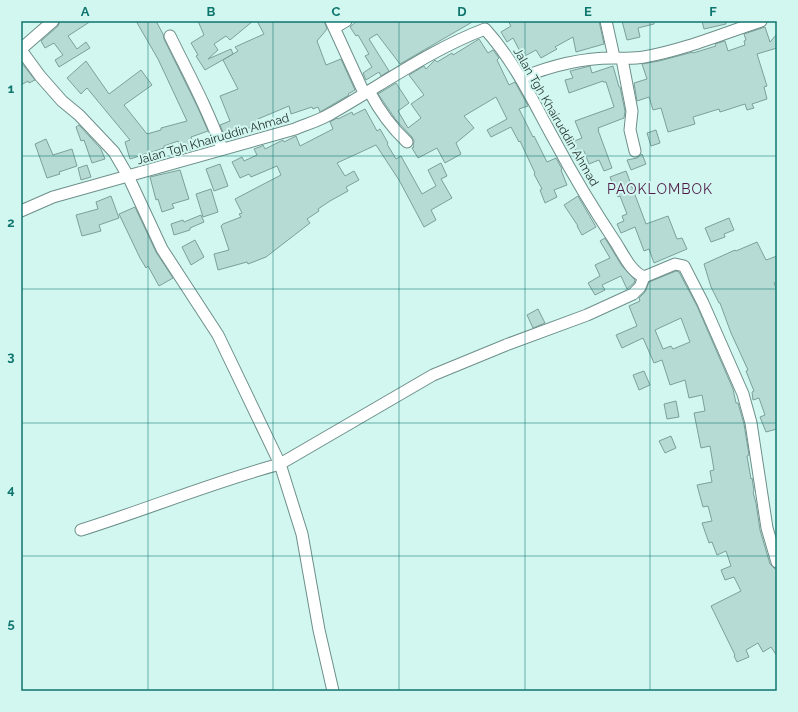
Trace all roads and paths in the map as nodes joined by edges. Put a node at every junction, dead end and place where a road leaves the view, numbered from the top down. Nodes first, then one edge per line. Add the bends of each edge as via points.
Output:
1 (53, 21) edge
2 (346, 21) edge
3 (606, 21) edge
4 (761, 21) edge
5 (332, 24) edge
6 (482, 25) edge
7 (170, 36) dead end
8 (21, 49) edge
9 (618, 58) junction
10 (521, 78) junction
11 (366, 92) junction
12 (407, 142) dead end
13 (222, 149) junction
14 (635, 152) dead end
15 (128, 176) junction
16 (21, 211) edge
17 (644, 277) junction
18 (280, 464) junction
19 (81, 530) dead end
20 (776, 557) edge
21 (333, 691) edge

1 - 8 street
2 - 5 street
3 - 9 street
4 - 9 street via 666,53 642,58
5 - 11 street
6 - 10 street, Jalan Tgh Khairuddin Ahmad
6 - 11 street, Jalan Tgh Khairuddin Ahmad
7 - 13 street via 200,95
8 - 15 street via 62,101 114,152
9 - 10 street via 581,61 546,68
9 - 14 street via 632,110 630,130
10 - 17 street, Jalan Tgh Khairuddin Ahmad via 601,222 632,267
11 - 12 street via 394,131
11 - 13 street, Jalan Tgh Khairuddin Ahmad via 331,114 295,129
13 - 15 street, Jalan Tgh Khairuddin Ahmad
15 - 16 street, Jalan Tgh Khairuddin Ahmad via 53,197
15 - 18 street via 162,249 218,335
17 - 18 street via 640,288 633,294 587,316 433,375
17 - 20 street via 676,264 682,265 703,303 738,382 747,409 767,528
18 - 19 street
18 - 21 street via 302,534

